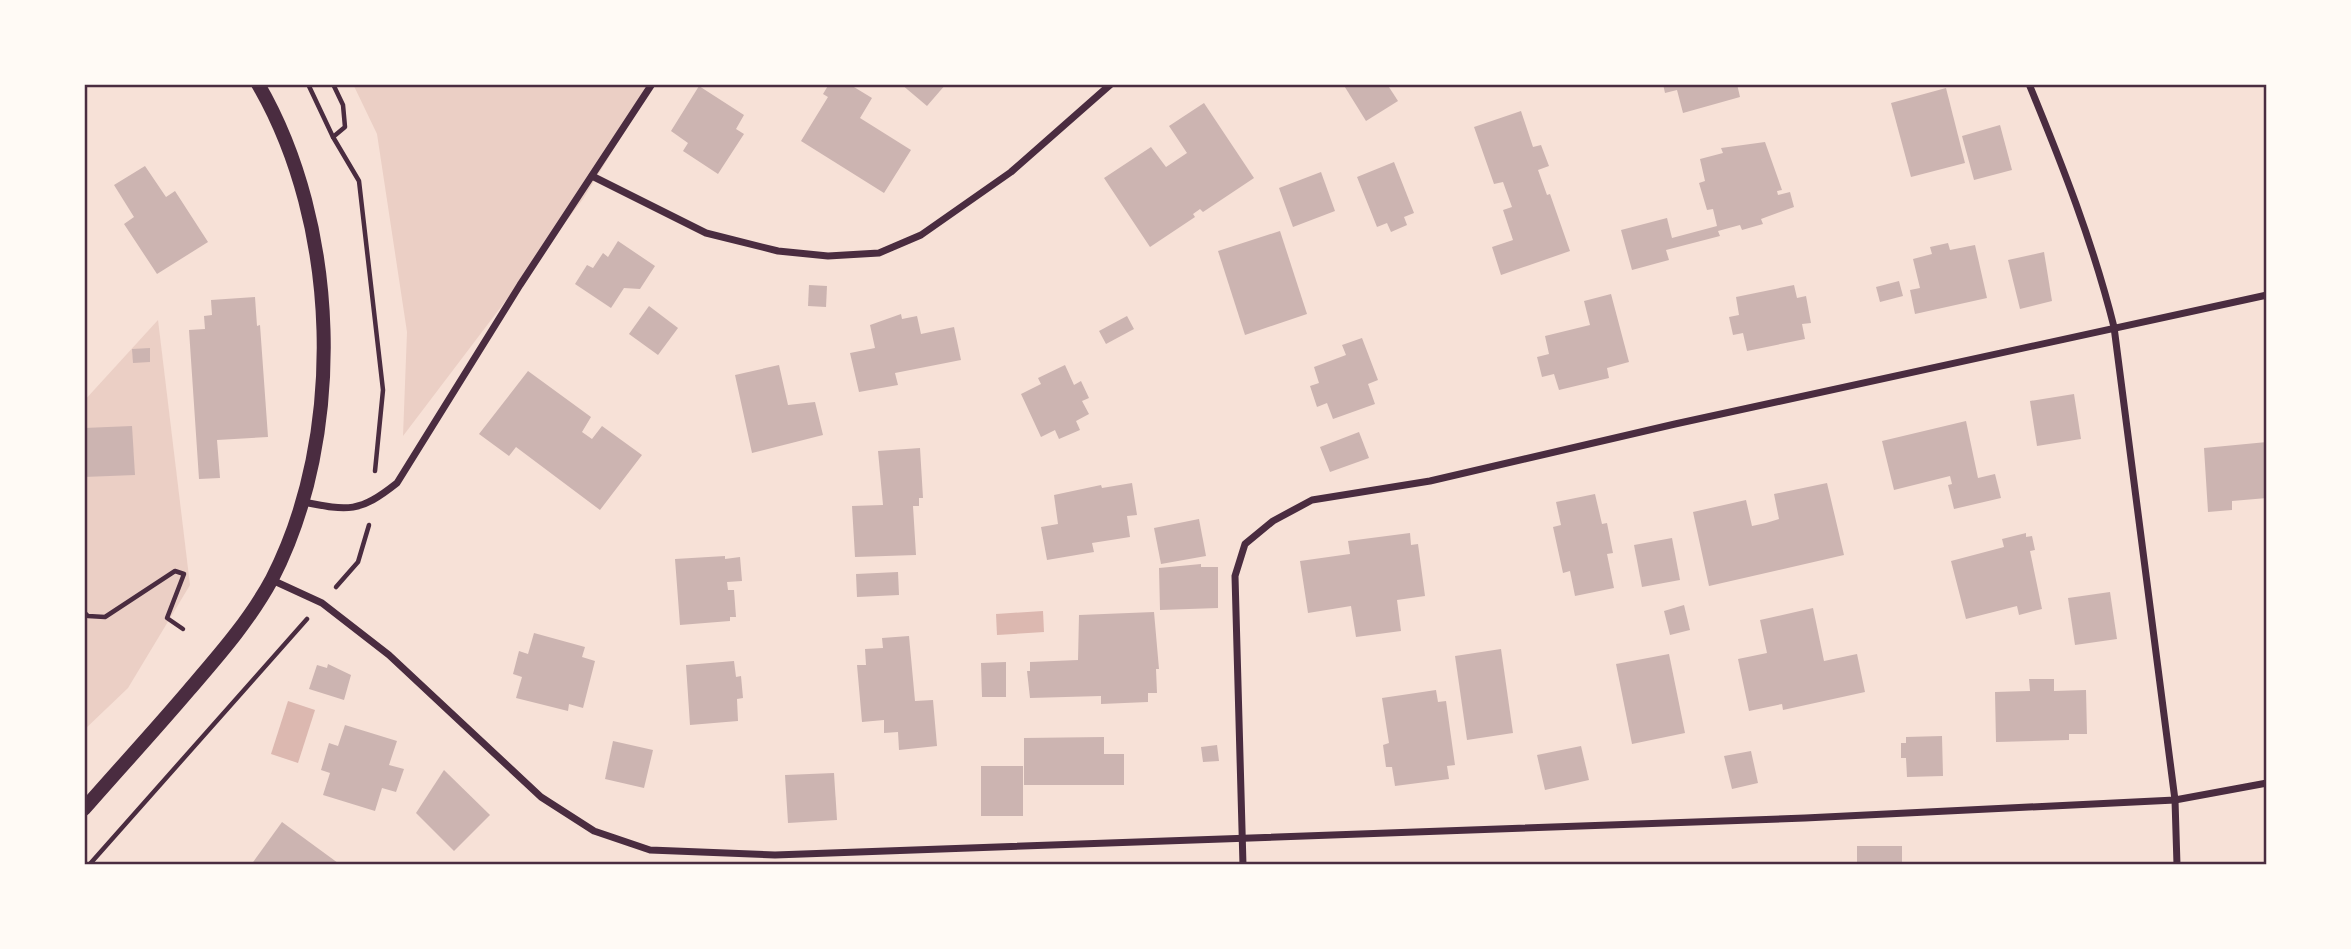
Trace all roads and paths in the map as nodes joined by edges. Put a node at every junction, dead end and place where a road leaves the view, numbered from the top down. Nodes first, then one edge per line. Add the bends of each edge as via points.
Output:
1 (258, 84) edge
2 (308, 84) edge
3 (333, 84) edge
4 (652, 84) edge
5 (1111, 84) edge
6 (2029, 84) edge
7 (333, 137) junction
8 (592, 176) junction
9 (2267, 295) edge
10 (2115, 327) junction
11 (303, 502) junction
12 (372, 503) junction
13 (271, 580) junction
14 (84, 612) edge
15 (183, 629) dead end
16 (255, 675) dead end
17 (2267, 783) edge
18 (2175, 800) junction
19 (84, 809) edge
20 (1243, 836) junction
21 (89, 865) edge
22 (1243, 865) edge
23 (2177, 865) edge

1 - 11 main road via 305,203 323,308 320,410
2 - 7 path
3 - 7 path via 343,105 345,127
4 - 8 street
5 - 8 street via 1011,172 921,235 879,253 828,256 778,251 706,233
6 - 10 street via 2070,181
7 - 12 path via 359,181 379,351 383,390
8 - 12 street via 397,483
9 - 10 street
10 - 18 street
10 - 20 street via 1430,481 1312,500 1273,521 1245,544 1235,576
11 - 12 street via 344,510
11 - 13 main road
13 - 19 main road via 225,649
13 - 20 street via 322,603 390,655 541,797 594,831 650,850 775,855
14 - 15 path via 105,617 175,570 184,574 167,618
16 - 21 path
17 - 18 street
18 - 20 street via 1805,818
18 - 23 street
20 - 22 street

